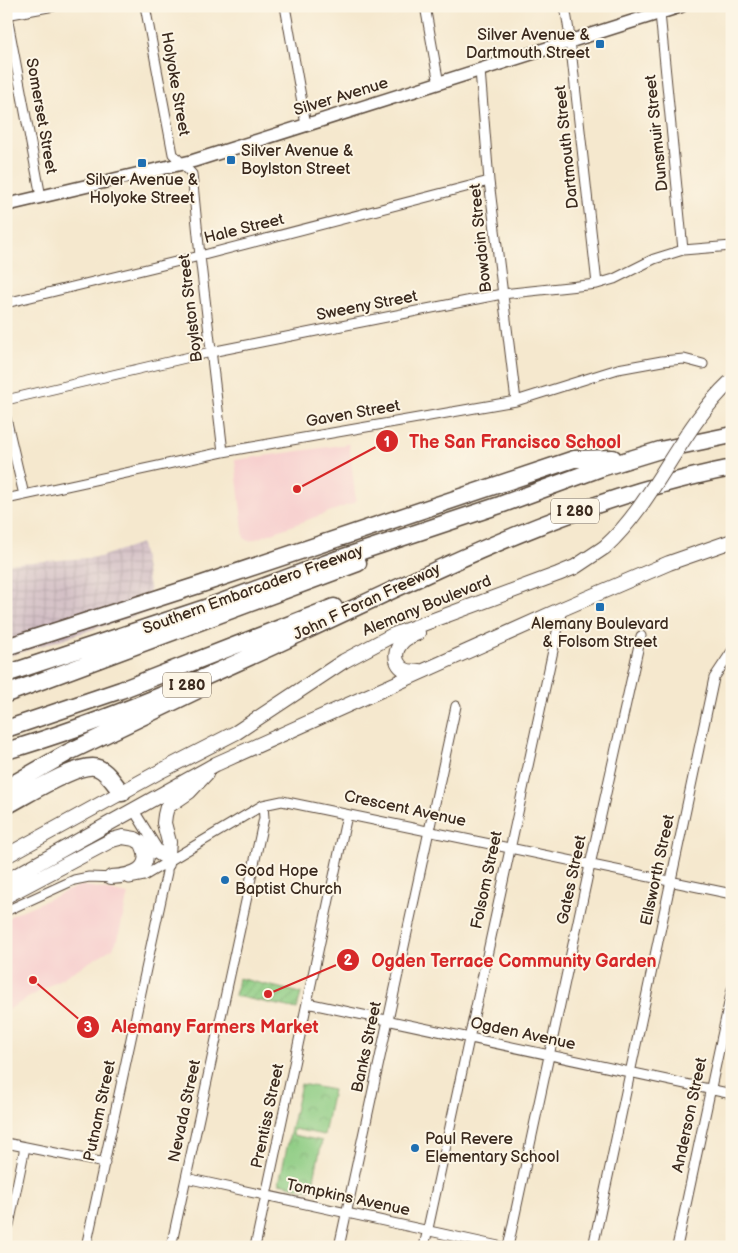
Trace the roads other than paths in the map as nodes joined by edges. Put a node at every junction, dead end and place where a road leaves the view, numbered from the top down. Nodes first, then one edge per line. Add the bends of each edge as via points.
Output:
1 (54, 6) edge
2 (145, 6) edge
3 (285, 6) edge
4 (425, 6) edge
5 (565, 6) edge
6 (681, 6) edge
7 (660, 13) junction
8 (6, 14) edge
9 (570, 41) junction
10 (480, 70) junction
11 (439, 84) junction
12 (306, 125) junction
13 (182, 164) junction
14 (490, 182) junction
15 (40, 197) junction
16 (6, 205) edge
17 (732, 246) edge
18 (683, 250) junction
19 (200, 256) junction
20 (597, 284) junction
21 (502, 294) junction
22 (6, 302) edge
23 (211, 352) junction
24 (703, 364) dead end
25 (731, 382) edge
26 (6, 400) edge
27 (516, 401) junction
28 (6, 418) edge
29 (732, 435) edge
30 (223, 452) junction
31 (631, 458) junction
32 (732, 468) edge
33 (732, 476) edge
34 (670, 481) junction
35 (24, 495) junction
36 (6, 499) edge
37 (732, 540) edge
38 (483, 548) junction
39 (362, 604) junction
40 (562, 608) junction
41 (213, 612) junction
42 (456, 612) junction
43 (641, 636) dead end
44 (6, 648) edge
45 (732, 651) edge
46 (420, 671) junction
47 (6, 674) edge
48 (6, 694) edge
49 (456, 706) dead end
50 (6, 729) edge
51 (6, 751) edge
52 (216, 764) junction
53 (6, 788) edge
54 (122, 793) junction
55 (263, 805) junction
56 (6, 806) edge
57 (133, 809) junction
58 (348, 815) junction
59 (428, 832) junction
60 (142, 844) junction
61 (509, 848) junction
62 (6, 856) edge
63 (164, 859) junction
64 (590, 865) junction
65 (111, 877) junction
66 (6, 881) edge
67 (671, 882) junction
68 (732, 894) edge
69 (6, 896) edge
70 (6, 911) edge
71 (732, 989) edge
72 (307, 1002) junction
73 (388, 1020) junction
74 (468, 1037) junction
75 (550, 1055) junction
76 (630, 1072) junction
77 (710, 1089) junction
78 (732, 1094) edge
79 (6, 1143) edge
80 (25, 1147) junction
81 (104, 1163) junction
82 (186, 1178) junction
83 (266, 1195) junction
84 (346, 1213) junction
85 (9, 1226) dead end
86 (427, 1230) junction
87 (86, 1247) edge
88 (171, 1247) edge
89 (255, 1247) edge
90 (339, 1247) edge
91 (424, 1247) edge
92 (503, 1247) edge
93 (508, 1247) edge
94 (592, 1247) edge
95 (677, 1247) edge

1 - 8 street
2 - 13 street, Holyoke Street via 173,154
3 - 12 street
4 - 11 street
5 - 9 street, Dartmouth Street
6 - 7 main road, Silver Avenue
7 - 9 main road, Silver Avenue
7 - 18 street, Dunsmuir Street
8 - 15 street, Somerset Street
9 - 10 main road, Silver Avenue
9 - 20 street, Dartmouth Street
10 - 11 main road, Silver Avenue
10 - 14 street, Bowdoin Street
11 - 12 main road, Silver Avenue
12 - 13 main road, Silver Avenue
13 - 15 main road, Silver Avenue
13 - 19 street, Boylston Street via 192,174
14 - 19 street, Hale Street
14 - 21 street, Bowdoin Street
15 - 16 main road, Silver Avenue
17 - 18 street, Sweeny Street
18 - 20 street, Sweeny Street
19 - 22 street, Hale Street
19 - 23 street, Boylston Street
20 - 21 street, Sweeny Street
21 - 23 street, Sweeny Street
21 - 27 street, Bowdoin Street
23 - 26 street, Sweeny Street
23 - 30 street, Boylston Street
24 - 27 street, Gaven Street via 684,359 636,366
25 - 42 main road, Alemany Boulevard, bridge via 704,410 636,513 605,547 575,567
27 - 30 street, Gaven Street
28 - 35 street
29 - 31 highway, I 280
30 - 35 street, Gaven Street
31 - 41 highway, I 280 via 500,505 345,569
31 - 44 highway via 574,458
32 - 34 highway, John F Foran Freeway / I 280
33 - 34 highway
34 - 38 highway, John F Foran Freeway / I 280 via 586,507
35 - 36 street, Gaven Street
37 - 40 main road
38 - 39 highway, John F Foran Freeway / I 280
38 - 50 highway via 161,675
39 - 51 highway, John F Foran Freeway / I 280 via 146,702
39 - 53 highway via 187,696 69,752
40 - 46 main road
40 - 61 street, Folsom Street
41 - 47 highway, Southern Embarcadero Freeway
41 - 48 highway
42 - 46 main road via 404,640 399,646 396,654 401,668 407,672
42 - 54 main road, Alemany Boulevard via 393,635 344,661 237,732
43 - 64 street, Gates Street
45 - 67 street, Ellsworth Street via 714,678
46 - 52 main road
49 - 59 street, Banks Street
52 - 57 main road
52 - 63 main road via 189,792 167,808 164,823 169,842
54 - 56 highway via 106,774 89,766 69,772
54 - 57 main road
54 - 62 main road, Alemany Boulevard
55 - 58 street, Crescent Avenue via 282,801
55 - 63 street, Crescent Avenue
55 - 82 street, Nevada Street via 264,818
57 - 63 street
57 - 66 main road
58 - 59 street, Crescent Avenue
58 - 72 street, Prentiss Street
59 - 61 street, Crescent Avenue
59 - 73 street, Banks Street
60 - 63 main road
60 - 65 main road via 146,854 141,867 133,874
60 - 69 main road via 123,837 112,840
61 - 64 street, Crescent Avenue
61 - 74 street, Folsom Street
63 - 65 street, Crescent Avenue via 144,876 131,879
63 - 81 street, Putnam Street via 167,872
64 - 67 street, Crescent Avenue
64 - 75 street, Gates Street
65 - 70 street, Crescent Avenue via 74,880
67 - 68 street, Crescent Avenue
67 - 76 street, Ellsworth Street
71 - 77 street, Anderson Street
72 - 73 street, Ogden Avenue
72 - 83 street, Prentiss Street
73 - 74 street, Ogden Avenue
73 - 84 street, Banks Street
74 - 75 street, Ogden Avenue
74 - 86 street, Folsom Street
75 - 76 street, Ogden Avenue
75 - 93 street, Gates Street
76 - 77 street, Ogden Avenue
76 - 94 street, Ellsworth Street
77 - 78 street, Ogden Avenue
77 - 95 street, Anderson Street
79 - 80 street
80 - 81 street
80 - 85 street
81 - 87 street, Putnam Street
82 - 83 street, Tompkins Avenue
82 - 88 street, Nevada Street
83 - 84 street, Tompkins Avenue
83 - 89 street, Prentiss Street
84 - 86 street, Tompkins Avenue
84 - 90 street, Banks Street
86 - 91 street, Folsom Street
86 - 92 street, Tompkins Avenue

